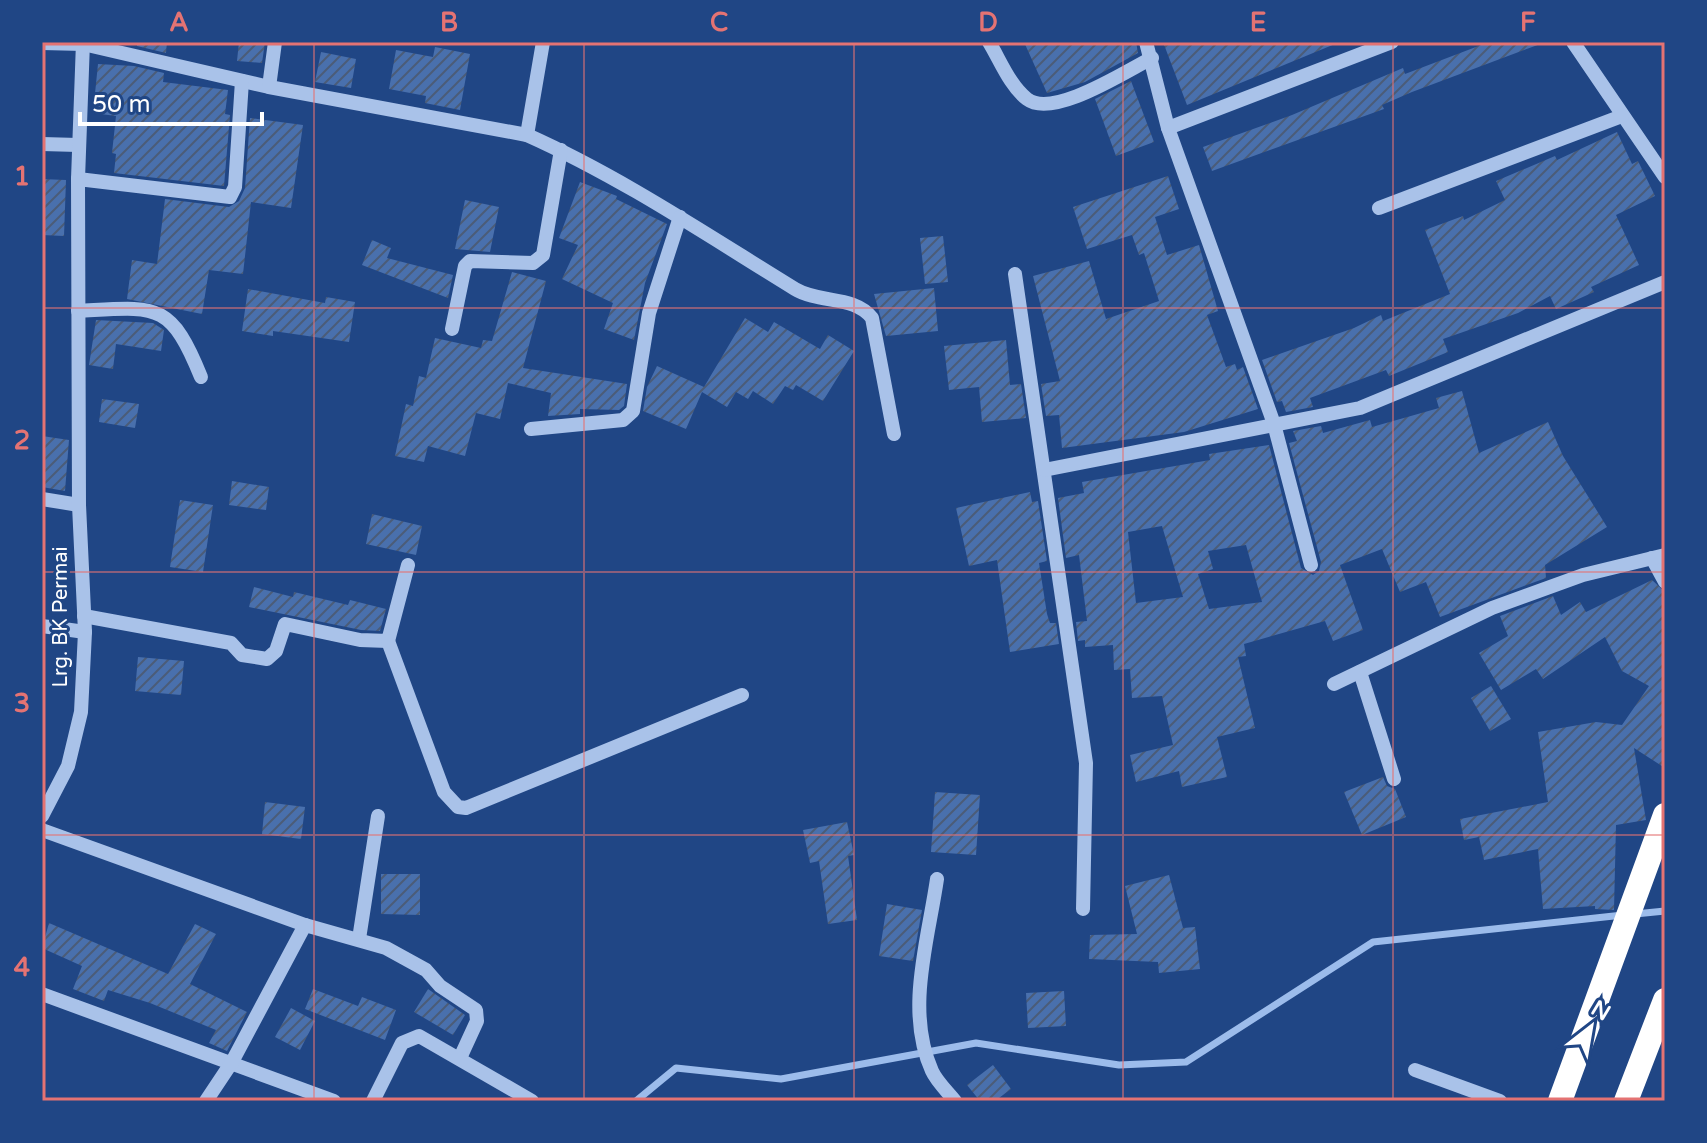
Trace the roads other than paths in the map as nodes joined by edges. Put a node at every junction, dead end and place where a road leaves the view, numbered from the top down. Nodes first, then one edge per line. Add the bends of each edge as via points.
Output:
1 (275, 42) edge
2 (543, 42) edge
3 (989, 42) edge
4 (1146, 42) edge
5 (1392, 42) edge
6 (1573, 42) edge
7 (42, 43) edge
8 (83, 43) edge
9 (1152, 58) junction
10 (242, 81) junction
11 (269, 87) junction
12 (1622, 116) junction
13 (1168, 128) junction
14 (527, 135) junction
15 (42, 144) edge
16 (78, 145) junction
17 (561, 150) junction
18 (1665, 177) edge
19 (78, 179) junction
20 (1379, 208) dead end
21 (680, 217) junction
22 (1015, 274) dead end
23 (1665, 282) edge
24 (78, 311) junction
25 (452, 329) dead end
26 (201, 377) dead end
27 (1274, 424) junction
28 (531, 429) dead end
29 (894, 434) dead end
30 (1044, 470) junction
31 (42, 499) edge
32 (79, 505) junction
33 (1659, 557) edge
34 (408, 565) dead end
35 (1311, 565) dead end
36 (1665, 582) edge
37 (84, 616) junction
38 (42, 626) edge
39 (85, 632) junction
40 (388, 641) junction
41 (1360, 672) junction
42 (1334, 684) dead end
43 (742, 695) dead end
44 (1394, 779) dead end
45 (1665, 815) edge
46 (42, 816) edge
47 (378, 816) dead end
48 (42, 830) edge
49 (937, 879) dead end
50 (1083, 909) dead end
51 (305, 925) junction
52 (359, 939) junction
53 (42, 994) edge
54 (1665, 1000) edge
55 (460, 1058) junction
56 (232, 1062) junction
57 (1415, 1070) dead end
58 (206, 1101) edge
59 (334, 1101) edge
60 (373, 1101) edge
61 (532, 1101) edge
62 (955, 1101) edge
63 (1500, 1101) edge
64 (1560, 1101) edge
65 (1626, 1101) edge

1 - 11 street
2 - 14 street
3 - 9 street via 1016,87 1040,104 1067,101
4 - 9 street
5 - 13 street
6 - 12 street
7 - 8 street
8 - 10 street
8 - 16 street, Lrg. BK Permai
9 - 13 street
10 - 11 street
10 - 19 street via 230,197
11 - 14 street
12 - 18 street
12 - 20 street
13 - 27 street
14 - 17 street
15 - 16 street
16 - 19 street, Lrg. BK Permai
17 - 21 street
17 - 25 street via 543,255 533,263 470,261
19 - 24 street, Lrg. BK Permai
21 - 28 street via 649,313 633,411 623,420
21 - 29 street via 800,292 863,307 872,318
22 - 30 street
23 - 27 street via 1360,408
24 - 26 street via 133,308 169,319 179,327
24 - 32 street, Lrg. BK Permai
27 - 30 street
27 - 35 street
30 - 50 street via 1086,763
31 - 32 street
32 - 37 street, Lrg. BK Permai
33 - 36 street
33 - 41 street via 1583,575 1492,608
34 - 40 street
37 - 39 street, Lrg. BK Permai
37 - 40 street via 231,643 242,655 267,659 276,651 285,624
38 - 39 street
39 - 46 street, Lrg. BK Permai via 81,712 68,766
40 - 43 street via 444,792 458,807
41 - 42 street
41 - 44 street
45 - 64 highway
47 - 52 street
48 - 51 street
49 - 62 street via 918,993 932,1072
51 - 52 street
51 - 56 street
52 - 55 street via 409,959 476,1010 477,1021
53 - 56 street
54 - 65 highway
55 - 60 street via 419,1036 411,1037 402,1043
55 - 61 street
56 - 58 street
56 - 59 street
57 - 63 street

